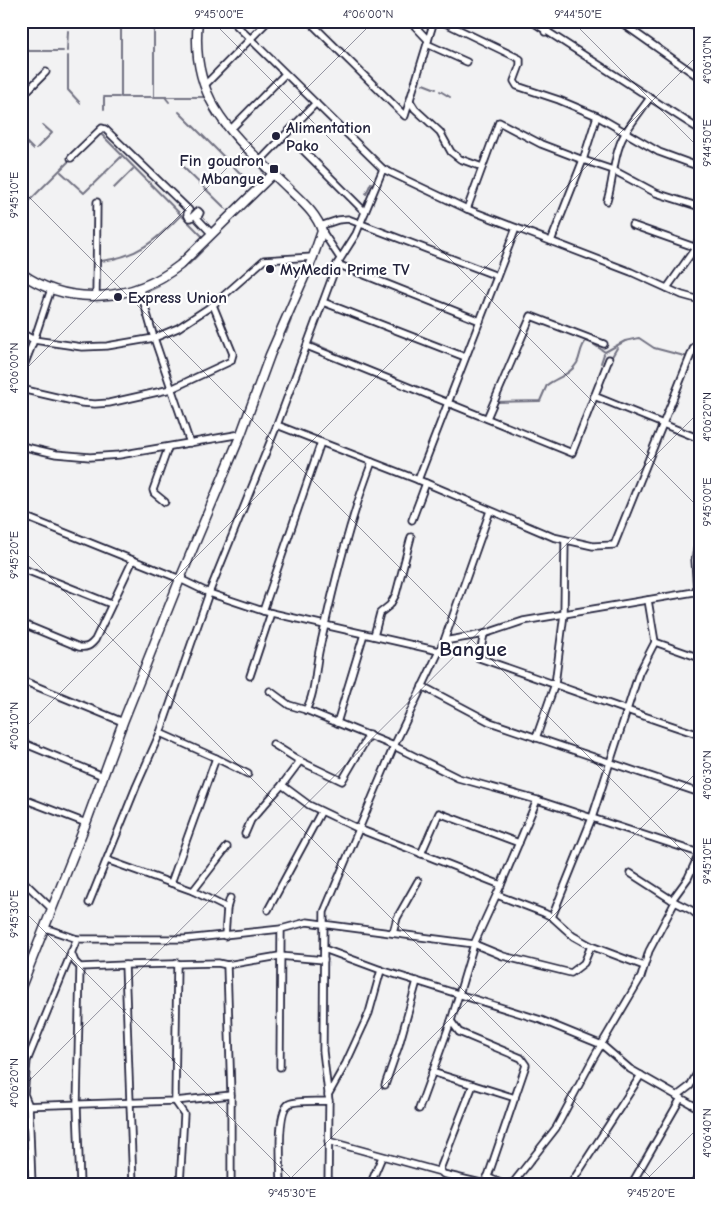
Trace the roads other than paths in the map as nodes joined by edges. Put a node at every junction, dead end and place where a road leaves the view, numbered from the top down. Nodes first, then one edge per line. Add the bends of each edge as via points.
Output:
1 (198, 21) edge
2 (232, 21) edge
3 (268, 21) edge
4 (309, 21) edge
5 (410, 21) edge
6 (434, 21) edge
7 (441, 21) edge
8 (531, 21) edge
9 (553, 21) edge
10 (619, 21) edge
11 (545, 32) junction
12 (250, 39) junction
13 (428, 42) junction
14 (467, 62) dead end
15 (46, 72) dead end
16 (285, 74) junction
17 (700, 78) edge
18 (204, 86) junction
19 (21, 97) edge
20 (649, 98) junction
21 (410, 100) junction
22 (316, 103) junction
23 (597, 116) junction
24 (697, 128) dead end
25 (230, 130) junction
26 (627, 133) junction
27 (299, 146) dead end
28 (71, 158) dead end
29 (583, 160) junction
30 (260, 161) junction
31 (482, 167) junction
32 (700, 167) edge
33 (383, 169) junction
34 (613, 170) junction
35 (273, 174) junction
36 (607, 201) dead end
37 (97, 202) dead end
38 (700, 208) edge
39 (467, 209) junction
40 (365, 212) junction
41 (361, 223) junction
42 (632, 225) dead end
43 (516, 228) junction
44 (321, 229) junction
45 (212, 234) junction
46 (700, 235) edge
47 (551, 241) junction
48 (698, 248) edge
49 (313, 257) junction
50 (340, 258) junction
51 (337, 264) junction
52 (21, 273) edge
53 (497, 276) junction
54 (667, 288) junction
55 (51, 289) junction
56 (140, 289) junction
57 (96, 296) junction
58 (700, 300) edge
59 (323, 302) junction
60 (213, 305) junction
61 (480, 321) junction
62 (21, 333) edge
63 (154, 338) junction
64 (34, 340) junction
65 (604, 344) dead end
66 (307, 346) junction
67 (694, 347) dead end
68 (465, 358) junction
69 (609, 359) dead end
70 (21, 373) edge
71 (21, 389) edge
72 (171, 389) junction
73 (594, 396) junction
74 (448, 402) junction
75 (486, 418) junction
76 (277, 425) junction
77 (662, 425) junction
78 (241, 434) junction
79 (700, 439) edge
80 (321, 442) junction
81 (190, 443) junction
82 (21, 446) edge
83 (168, 448) junction
84 (372, 462) junction
85 (418, 480) junction
86 (426, 483) junction
87 (165, 502) dead end
88 (490, 511) junction
89 (21, 515) edge
90 (412, 520) dead end
91 (700, 534) edge
92 (411, 537) dead end
93 (565, 540) junction
94 (133, 560) junction
95 (21, 568) edge
96 (180, 579) junction
97 (698, 592) edge
98 (209, 593) junction
99 (648, 600) junction
100 (111, 604) junction
101 (263, 610) junction
102 (271, 613) junction
103 (564, 614) junction
104 (21, 623) edge
105 (325, 625) junction
106 (364, 634) junction
107 (484, 634) junction
108 (374, 636) junction
109 (444, 641) junction
110 (655, 642) junction
111 (439, 651) junction
112 (700, 658) edge
113 (250, 676) dead end
114 (21, 680) edge
115 (555, 684) junction
116 (422, 686) junction
117 (270, 691) dead end
118 (306, 710) junction
119 (626, 711) junction
120 (123, 722) junction
121 (337, 723) junction
122 (160, 733) junction
123 (369, 735) junction
124 (700, 735) edge
125 (536, 738) junction
126 (21, 742) edge
127 (273, 744) dead end
128 (394, 746) junction
129 (216, 758) junction
130 (300, 761) junction
131 (610, 763) junction
132 (248, 774) dead end
133 (103, 776) junction
134 (282, 785) junction
135 (700, 793) edge
136 (21, 798) edge
137 (537, 800) junction
138 (321, 812) junction
139 (592, 818) junction
140 (86, 823) junction
141 (359, 829) junction
142 (246, 834) dead end
143 (519, 843) junction
144 (227, 847) dead end
145 (699, 853) edge
146 (421, 854) junction
147 (107, 860) junction
148 (630, 873) dead end
149 (21, 879) edge
150 (418, 881) dead end
151 (171, 883) junction
152 (501, 885) junction
153 (193, 891) junction
154 (497, 895) junction
155 (230, 898) dead end
156 (673, 901) junction
157 (90, 903) dead end
158 (227, 908) junction
159 (52, 909) junction
160 (268, 910) dead end
161 (552, 917) junction
162 (700, 917) edge
163 (323, 924) junction
164 (45, 928) junction
165 (281, 929) junction
166 (393, 933) junction
167 (225, 936) junction
168 (78, 939) junction
169 (474, 944) junction
170 (591, 946) junction
171 (324, 949) junction
172 (71, 952) junction
173 (280, 956) junction
174 (324, 960) junction
175 (177, 963) junction
176 (125, 965) junction
177 (226, 965) junction
178 (644, 966) junction
179 (80, 967) junction
180 (381, 970) junction
181 (417, 981) junction
182 (21, 987) edge
183 (458, 994) junction
184 (451, 1021) junction
185 (602, 1045) junction
186 (280, 1067) dead end
187 (700, 1068) edge
188 (432, 1072) junction
189 (641, 1075) junction
190 (473, 1085) junction
191 (384, 1086) dead end
192 (231, 1095) junction
193 (679, 1097) junction
194 (328, 1098) junction
195 (515, 1098) junction
196 (130, 1101) junction
197 (175, 1101) junction
198 (77, 1105) junction
199 (21, 1106) edge
200 (29, 1106) junction
201 (419, 1109) dead end
202 (700, 1109) edge
203 (328, 1141) junction
204 (382, 1157) junction
205 (441, 1172) junction
206 (700, 1172) edge
207 (487, 1177) junction
208 (485, 1184) edge
209 (32, 1185) edge
210 (80, 1185) edge
211 (133, 1185) edge
212 (180, 1185) edge
213 (231, 1185) edge
214 (281, 1185) edge
215 (328, 1185) edge
216 (370, 1185) edge
217 (570, 1185) edge
218 (631, 1185) edge
219 (693, 1185) edge

1 - 18 main road via 197,56
2 - 12 street
3 - 12 street
4 - 21 street via 405,116
5 - 13 street
6 - 13 street
7 - 23 street via 520,59 514,81 517,86
8 - 11 street
9 - 11 street
10 - 17 street
11 - 20 street
12 - 16 street
12 - 18 street
13 - 14 street
13 - 21 street
15 - 19 street
16 - 22 street
16 - 25 street
18 - 25 main road via 212,106
20 - 24 street
20 - 26 street
21 - 31 street via 415,109 440,132 451,152
22 - 30 street
22 - 33 street
23 - 26 street
23 - 29 street
25 - 30 main road
26 - 32 street via 659,152
26 - 34 street via 619,145
27 - 40 street
28 - 45 street via 102,128 105,129 189,210 189,218 196,212 200,214 197,218
29 - 31 street via 499,122
29 - 34 street
29 - 47 street
30 - 35 main road
31 - 39 street
33 - 39 street
33 - 40 street
34 - 36 street
34 - 38 street via 656,193
35 - 44 main road via 307,208
35 - 45 main road
37 - 57 street
39 - 43 street
40 - 41 street
41 - 44 street via 338,220
41 - 50 street
41 - 53 street
42 - 48 street
43 - 47 street
43 - 53 street
44 - 49 main road
44 - 50 street
45 - 56 main road via 172,271
46 - 48 street
47 - 54 street
48 - 54 street
49 - 60 street via 264,260
49 - 78 main road via 270,355
50 - 51 street
51 - 59 street
51 - 61 street
52 - 55 main road
53 - 61 street
54 - 58 street
55 - 57 main road
55 - 64 street
56 - 57 main road
56 - 63 street
59 - 66 street
59 - 68 street
60 - 63 street via 178,328
60 - 72 street via 233,359
61 - 68 street
62 - 64 street
63 - 64 street via 95,347
63 - 72 street
64 - 70 street
65 - 75 street via 531,316
66 - 74 street
66 - 76 street
67 - 77 street
68 - 74 street
69 - 73 street
71 - 72 street via 95,404
72 - 81 street
73 - 75 street via 572,453
73 - 77 street
74 - 75 street
74 - 85 street
76 - 80 street
76 - 98 street
77 - 79 street
77 - 93 street via 614,545 593,546
78 - 81 street
78 - 96 main road
80 - 84 street
80 - 101 street
81 - 83 street
82 - 83 street via 90,457
83 - 87 street via 153,490
84 - 85 street
84 - 105 street via 343,550
85 - 86 street
86 - 88 street
86 - 90 street
88 - 93 street
88 - 109 street
89 - 94 street
91 - 97 street via 695,560
92 - 108 street via 396,594 380,613
93 - 103 street
94 - 96 street
94 - 100 street
95 - 100 street
96 - 98 street
96 - 120 main road
97 - 99 street
98 - 101 street
98 - 122 street
99 - 103 street
99 - 110 street
100 - 104 street via 96,640 86,647
101 - 102 street
102 - 105 street
102 - 113 street
103 - 107 street via 523,621
103 - 115 street
105 - 106 street
105 - 118 street
106 - 108 street
106 - 121 street
107 - 109 street
107 - 115 street via 479,658
108 - 111 street
109 - 111 street
110 - 112 street
110 - 119 street via 639,673
111 - 116 street
114 - 120 street
115 - 119 street
115 - 125 street
116 - 125 street via 490,722
116 - 128 street
117 - 118 street via 292,707
118 - 121 street
119 - 124 street
119 - 131 street
120 - 133 main road
121 - 123 street
122 - 129 street
122 - 147 street
123 - 128 street
123 - 130 street via 342,781
125 - 131 street
126 - 133 street
127 - 130 street
128 - 137 street via 458,778
128 - 141 street
129 - 132 street
129 - 151 street
130 - 134 street
131 - 135 street
131 - 139 street
133 - 140 main road
134 - 138 street
134 - 142 street via 251,820
136 - 140 street
137 - 139 street
137 - 143 street
138 - 141 street
138 - 160 street
139 - 145 street
139 - 161 street
140 - 159 main road
141 - 146 street
141 - 163 street via 326,905
143 - 146 street via 439,813
143 - 152 street
144 - 153 street
145 - 156 street
146 - 152 street
147 - 151 street
147 - 157 street
148 - 156 street
149 - 159 street
150 - 166 street via 397,918
151 - 153 street
152 - 154 street
153 - 158 street
154 - 161 street
154 - 169 street
155 - 158 street
156 - 162 street
156 - 178 street
158 - 167 street
159 - 164 main road
161 - 170 street via 573,936
163 - 165 street via 302,922
163 - 166 street
163 - 171 street
164 - 168 street
164 - 182 main road
165 - 167 street
165 - 173 street
166 - 169 street
167 - 168 street
168 - 172 street
169 - 170 street via 503,956 571,973 584,963
169 - 183 street
170 - 178 street
171 - 174 street
171 - 180 street
172 - 179 street
172 - 200 street via 27,1061 24,1094
173 - 174 street
173 - 177 street
173 - 186 street
174 - 194 street via 323,1051
175 - 176 street
175 - 177 street
175 - 197 street
176 - 179 street
176 - 196 street
177 - 192 street
178 - 185 street via 638,984
179 - 198 street
180 - 181 street
180 - 194 street via 369,1013
181 - 183 street
181 - 191 street
183 - 184 street
183 - 185 street via 542,1020
184 - 188 street
184 - 195 street via 459,1032 526,1063
185 - 189 street
185 - 207 street via 556,1128 520,1175 509,1184
187 - 193 street
188 - 190 street
188 - 201 street
189 - 193 street
189 - 217 street
190 - 195 street
190 - 205 street
192 - 197 street
192 - 213 street
193 - 202 street
193 - 218 street
194 - 203 street
194 - 214 street via 292,1103 284,1110
195 - 207 street
196 - 197 street
196 - 198 street
196 - 211 street
197 - 212 street via 184,1114
198 - 200 street
198 - 210 street
199 - 200 street
200 - 209 street
203 - 204 street
203 - 215 street
204 - 205 street
204 - 216 street
205 - 208 street
206 - 219 street
207 - 208 street

